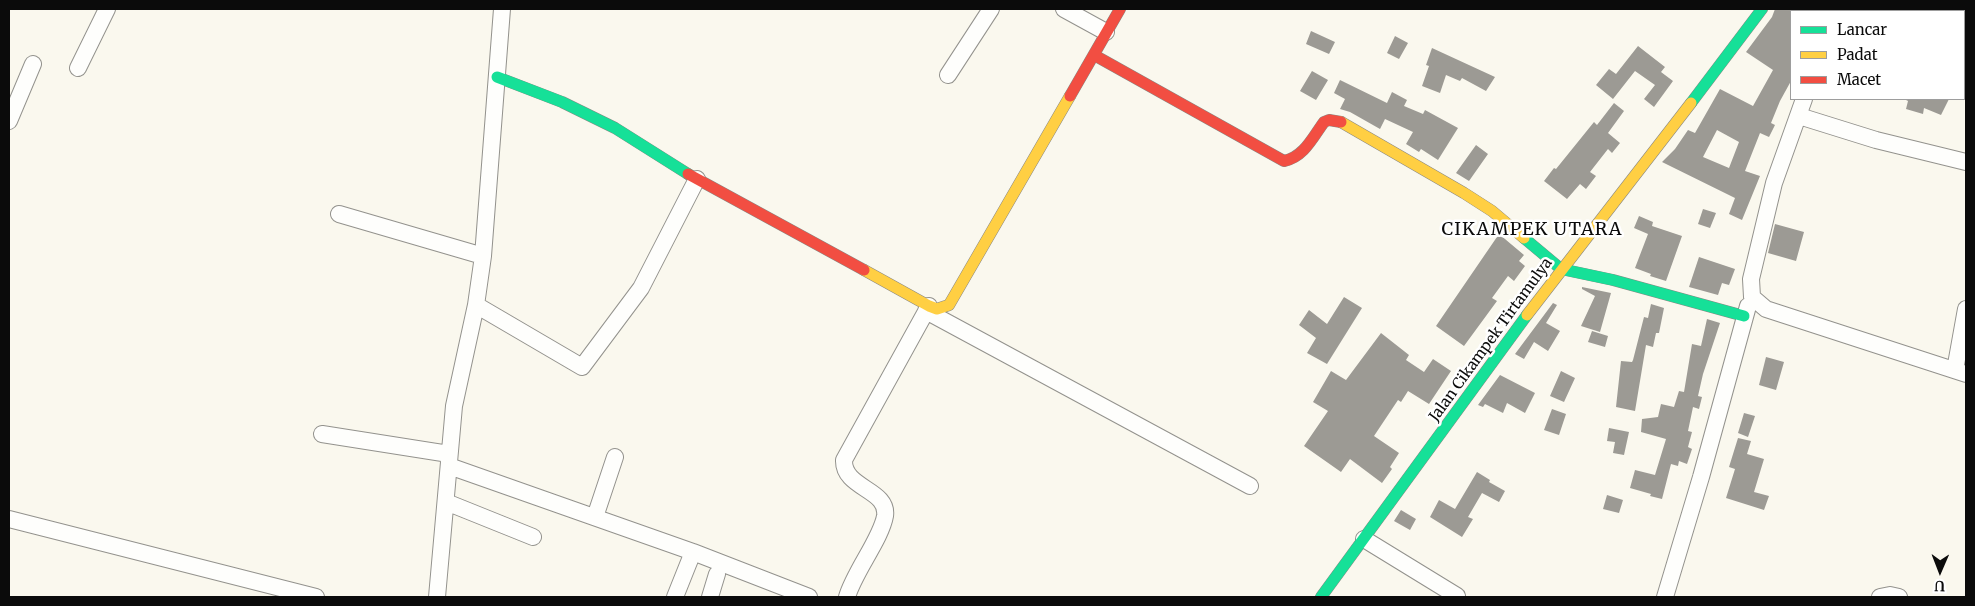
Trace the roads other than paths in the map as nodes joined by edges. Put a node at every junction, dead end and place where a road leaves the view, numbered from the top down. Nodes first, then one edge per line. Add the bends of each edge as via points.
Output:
1 (107, 9) edge
2 (502, 9) edge
3 (991, 9) edge
4 (1064, 9) edge
5 (1120, 9) edge
6 (1762, 9) edge
7 (1106, 32) junction
8 (1094, 55) junction
9 (33, 64) dead end
10 (78, 68) dead end
11 (948, 76) dead end
12 (497, 77) junction
13 (1804, 100) edge
14 (1798, 116) junction
15 (9, 121) edge
16 (1966, 162) edge
17 (697, 179) junction
18 (339, 214) dead end
19 (483, 256) junction
20 (1561, 269) junction
21 (1752, 297) junction
22 (476, 304) junction
23 (928, 309) junction
24 (1966, 309) edge
25 (1744, 316) junction
26 (1961, 372) edge
27 (322, 434) dead end
28 (616, 457) dead end
29 (449, 460) junction
30 (1250, 486) dead end
31 (446, 502) junction
32 (596, 517) junction
33 (9, 519) edge
34 (533, 536) dead end
35 (1364, 539) junction
36 (693, 552) junction
37 (717, 574) dead end
38 (1457, 596) edge
39 (316, 597) edge
40 (437, 597) edge
41 (675, 597) edge
42 (710, 597) edge
43 (809, 597) edge
44 (847, 597) edge
45 (1321, 597) edge
46 (1665, 597) edge
47 (1880, 597) edge
48 (1899, 597) edge

1 - 10 street
2 - 12 street
3 - 11 street
4 - 7 street
5 - 7 street
6 - 20 street, Jalan Cikampek Tirtamulya
7 - 8 street
8 - 20 street via 1284,161 1298,156 1324,122 1342,123 1492,211
8 - 23 street via 949,305
9 - 15 street
12 - 17 street via 599,119
12 - 19 street
13 - 14 street
14 - 16 street via 1876,140
14 - 21 street via 1774,183 1757,247 1751,279
17 - 22 street via 641,288 582,367
17 - 23 street
18 - 19 street
19 - 22 street
20 - 25 street
20 - 35 street, Jalan Cikampek Tirtamulya
21 - 25 street
21 - 26 street via 1766,309
22 - 29 street via 454,406
23 - 30 street
23 - 44 street via 844,460 849,478 879,499 885,509 882,524
24 - 26 street
25 - 46 street via 1702,476
27 - 29 street
28 - 32 street
29 - 31 street
29 - 32 street
31 - 34 street
31 - 40 street
32 - 36 street
33 - 39 street
35 - 38 street
35 - 45 street, Jalan Cikampek Tirtamulya
36 - 41 street
36 - 43 street
37 - 42 street
47 - 48 street

